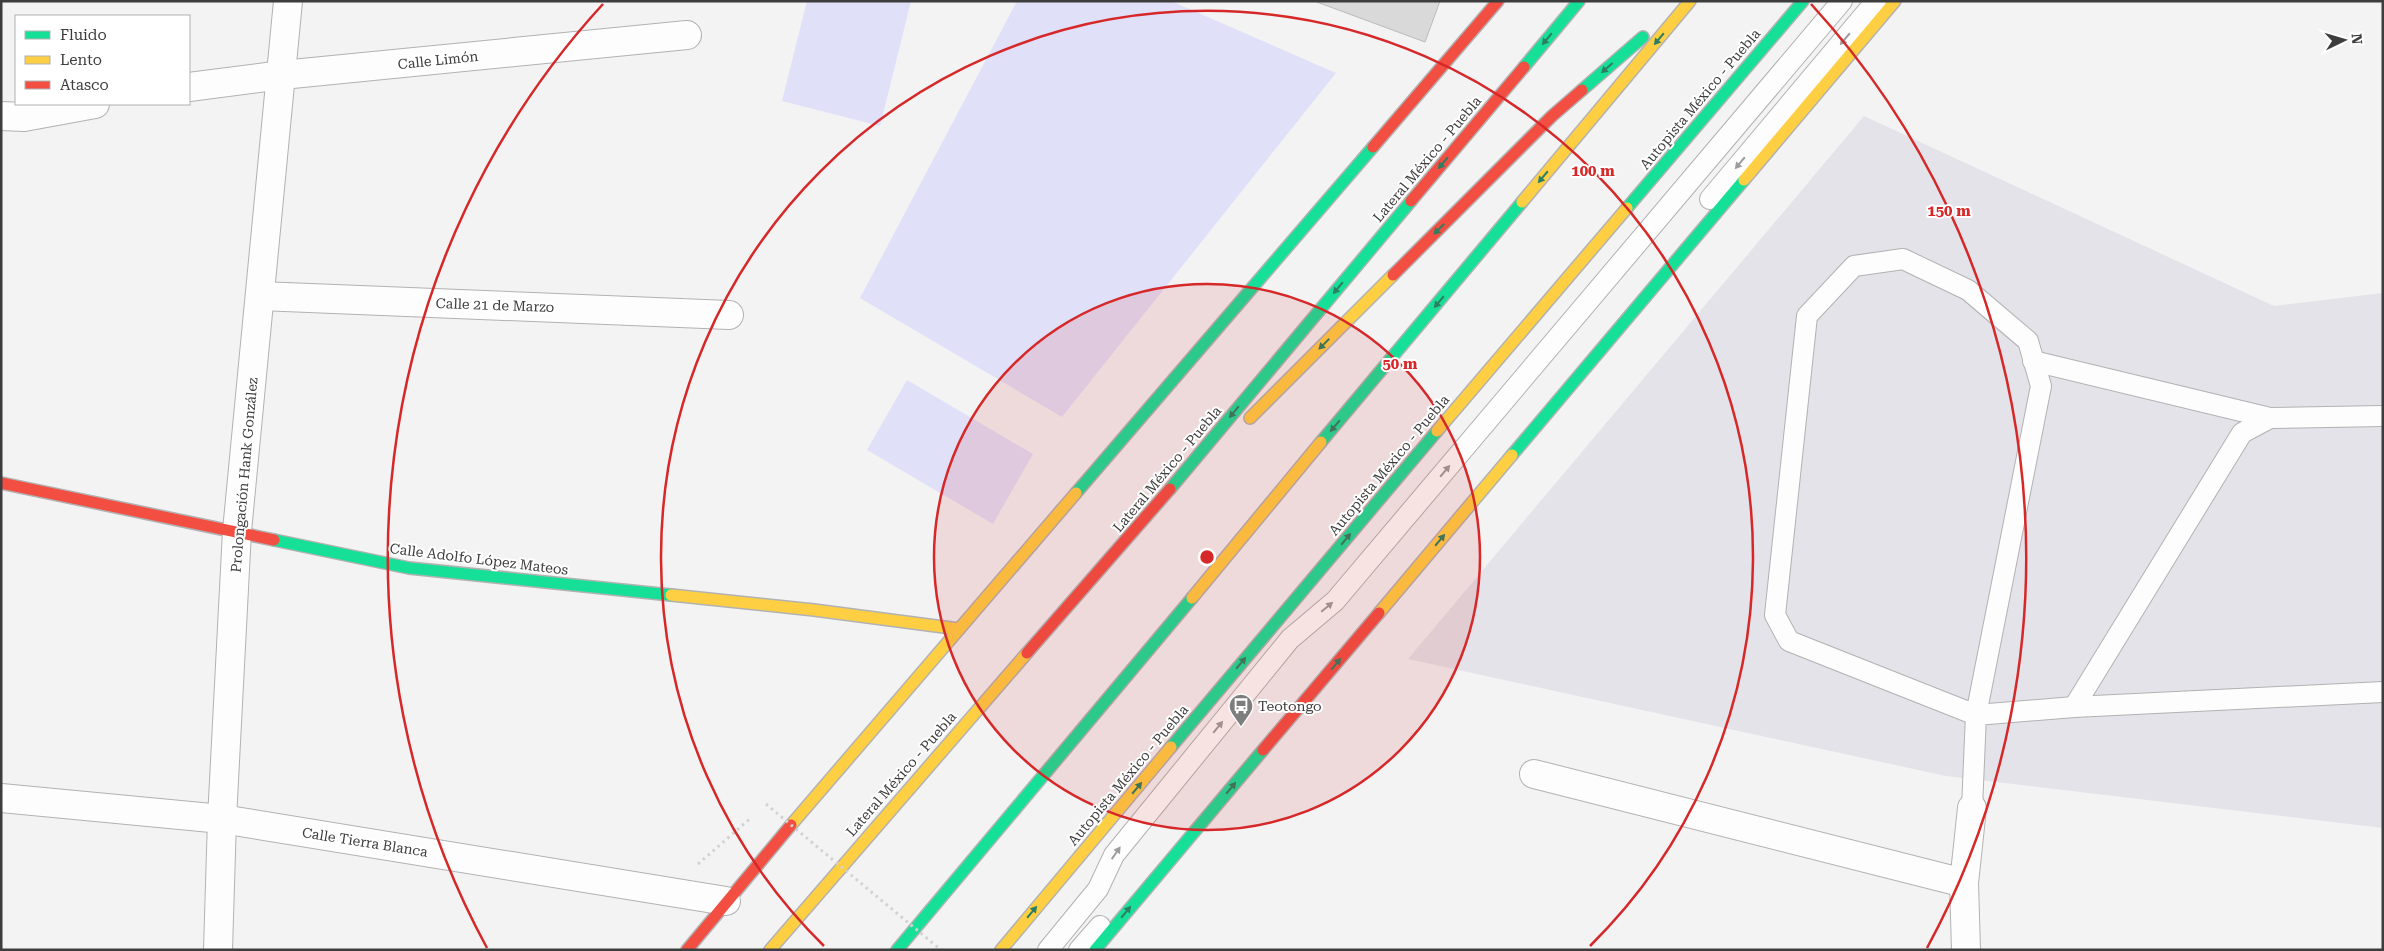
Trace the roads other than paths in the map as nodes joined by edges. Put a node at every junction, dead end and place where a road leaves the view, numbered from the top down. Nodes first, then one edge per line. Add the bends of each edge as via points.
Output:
1 (288, 1) edge
2 (1498, 1) edge
3 (1579, 1) edge
4 (1683, 1) edge
5 (1690, 1) edge
6 (1803, 1) edge
7 (1842, 1) edge
8 (1876, 1) edge
9 (1895, 1) edge
10 (687, 35) dead end
11 (282, 75) junction
12 (190, 87) edge
13 (90, 105) edge
14 (1, 116) edge
15 (260, 296) junction
16 (729, 314) dead end
17 (2033, 361) junction
18 (2383, 416) edge
19 (2270, 418) junction
20 (1244, 424) dead end
21 (1223, 445) dead end
22 (1, 483) edge
23 (237, 531) junction
24 (1124, 543) junction
25 (959, 629) junction
26 (2383, 692) edge
27 (2074, 707) junction
28 (1976, 715) junction
29 (1534, 774) dead end
30 (1, 798) edge
31 (1972, 808) joint
32 (222, 819) junction
33 (1964, 883) junction
34 (726, 901) junction
35 (218, 950) edge
36 (687, 950) edge
37 (770, 950) edge
38 (897, 950) edge
39 (1001, 950) edge
40 (1048, 950) edge
41 (1079, 950) edge
42 (1094, 950) edge
43 (1966, 950) edge

1 - 11 street, Prolongación Hank González
2 - 25 main road
3 -> 24 main road, Lateral México - Puebla
4 -> 20 main road via 1552,116
5 -> 38 main road
39 -> 6 main road, Autopista México - Puebla
40 -> 7 lane via 1098,889 1114,855 1290,639 1334,602
8 -> 41 lane
42 -> 9 main road
10 - 11 street, Calle Limón
11 - 12 street, Calle Limón
11 - 15 street, Prolongación Hank González
13 - 14 street via 24,117
15 - 16 street, Calle 21 de Marzo
15 - 23 street, Prolongación Hank González
17 - 19 lane
17 - 28 lane via 2041,386
17 - 28 lane via 2028,342 1968,290 1903,259 1854,266 1807,316 1775,615 1789,641
18 - 19 lane
19 - 27 lane via 2242,433
21 - 24 main road
22 - 23 main road, Calle Adolfo López Mateos
23 - 25 main road, Calle Adolfo López Mateos via 408,568 814,610
23 - 32 street, Prolongación Hank González
24 - 37 main road, Lateral México - Puebla
25 - 34 main road
26 - 27 lane
27 - 28 lane
28 - 31 lane
29 - 33 street
30 - 32 street, Calle Tierra Blanca
31 - 33 street
32 - 34 street, Calle Tierra Blanca
32 - 35 street, Prolongación Hank González
33 - 43 street
34 - 36 main road

